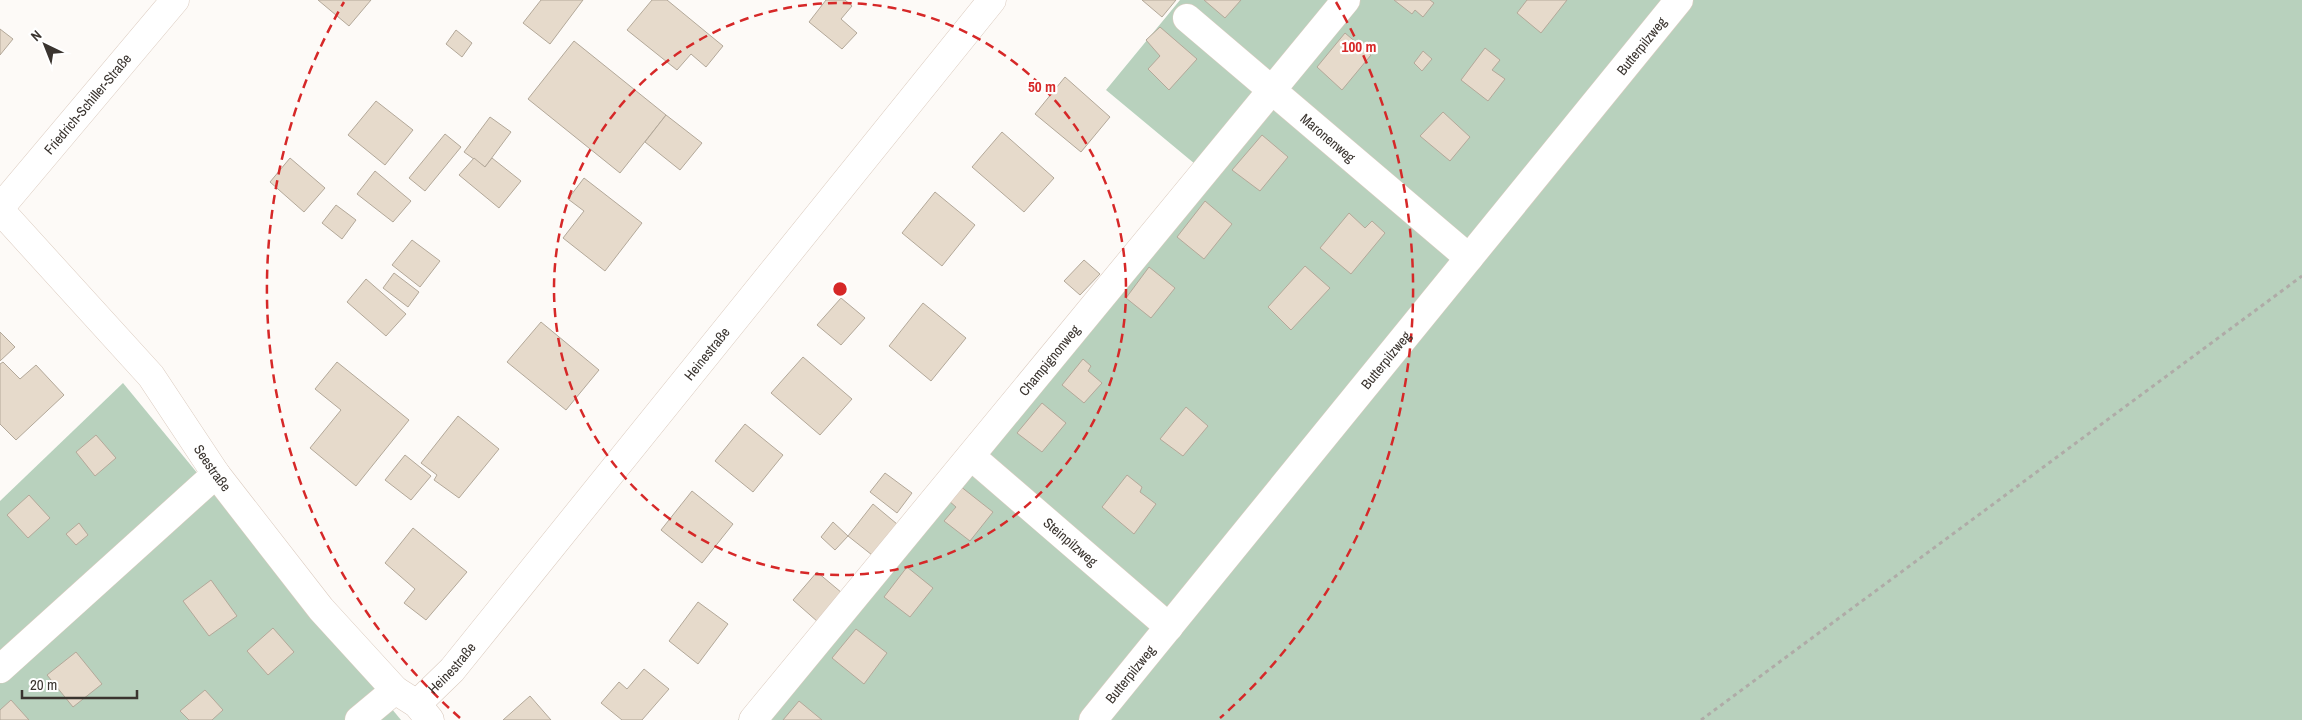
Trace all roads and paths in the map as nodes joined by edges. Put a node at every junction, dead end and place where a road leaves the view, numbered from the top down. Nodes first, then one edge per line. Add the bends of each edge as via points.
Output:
1 (174, 0) edge
2 (992, 0) edge
3 (1346, 0) edge
4 (1679, 0) edge
5 (1187, 18) dead end
6 (1271, 91) junction
7 (0, 209) edge
8 (1469, 258) junction
9 (2302, 276) edge
10 (972, 457) junction
11 (216, 474) junction
12 (1169, 627) junction
13 (0, 669) edge
14 (414, 705) edge
15 (359, 720) edge
16 (753, 720) edge
17 (1093, 720) edge
18 (1701, 720) edge

1 - 7 street, Friedrich-Schiller-Straße
2 - 14 street, Heinestraße via 452,670
3 - 6 street, Champignonweg
4 - 8 street, Butterpilzweg
5 - 6 street, Maronenweg
6 - 8 street, Maronenweg
6 - 10 street, Champignonweg
7 - 11 street, Seestraße via 151,376
8 - 12 street, Butterpilzweg
9 - 18 path
10 - 12 street, Steinpilzweg
10 - 16 street, Champignonweg
11 - 13 street
11 - 14 street, Seestraße via 321,609
12 - 17 street, Butterpilzweg
14 - 15 street, Heinestraße

